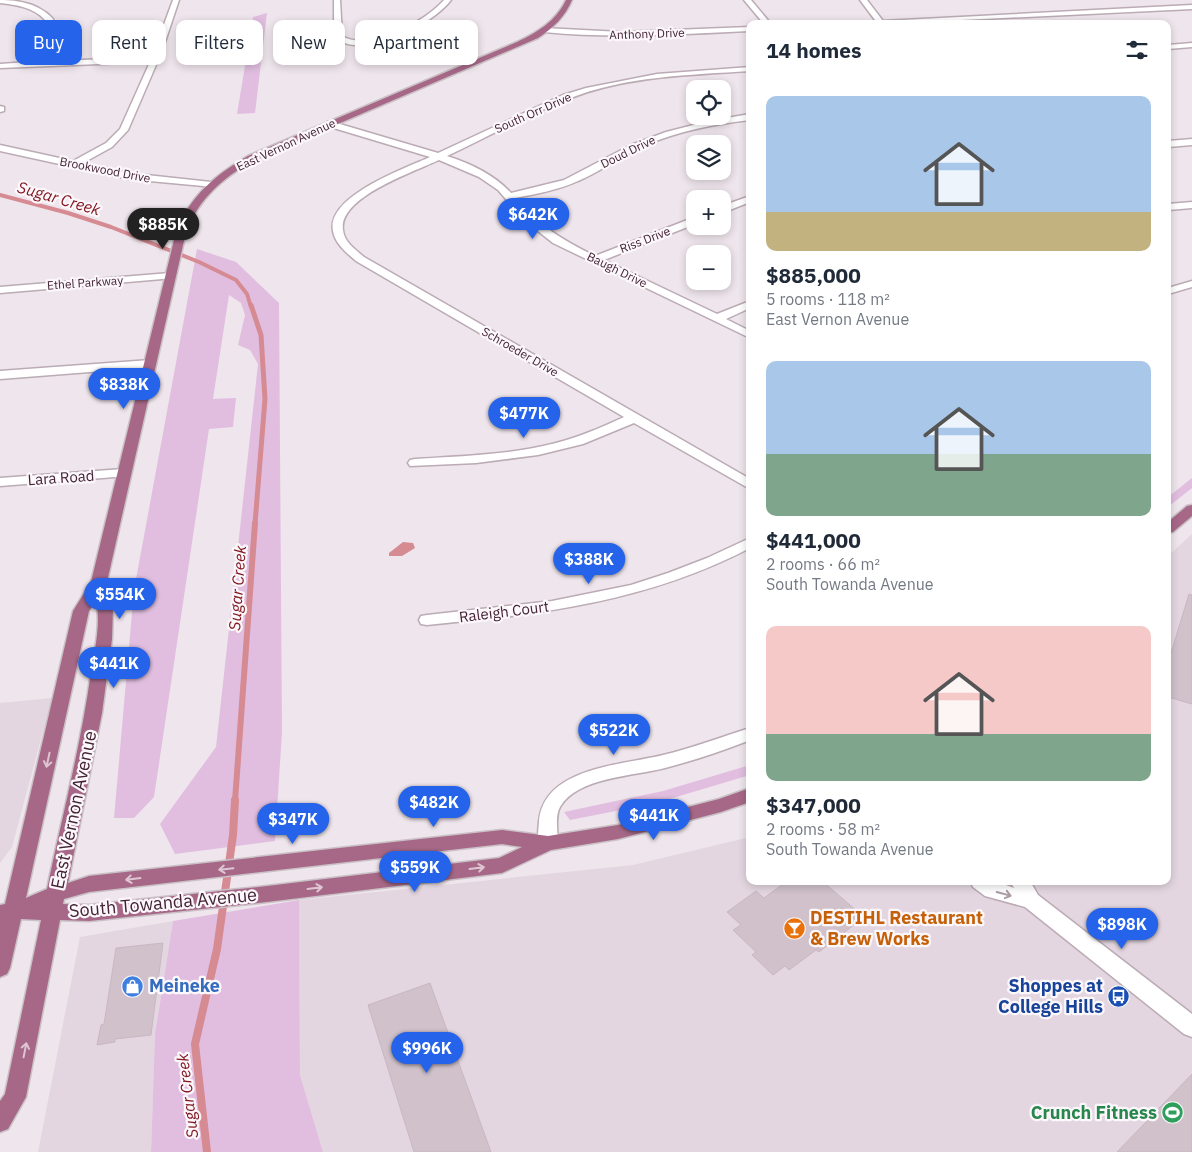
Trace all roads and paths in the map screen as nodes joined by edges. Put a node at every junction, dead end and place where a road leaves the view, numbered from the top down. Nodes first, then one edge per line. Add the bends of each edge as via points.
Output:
1 (0, 0) edge
2 (176, 0) edge
3 (337, 0) edge
4 (448, 0) edge
5 (569, 0) edge
6 (747, 0) edge
7 (862, 0) edge
8 (1192, 7) edge
9 (49, 20) edge
10 (764, 20) edge
11 (879, 20) edge
12 (939, 20) edge
13 (166, 27) edge
14 (746, 29) edge
15 (544, 30) junction
16 (1192, 45) edge
17 (1171, 47) edge
18 (16, 65) edge
19 (151, 65) edge
20 (0, 66) edge
21 (746, 69) edge
22 (746, 118) edge
23 (330, 124) junction
24 (1192, 142) edge
25 (1171, 144) edge
26 (0, 148) edge
27 (437, 156) junction
28 (75, 164) junction
29 (211, 185) junction
30 (509, 196) junction
31 (746, 201) edge
32 (1192, 205) edge
33 (731, 206) edge
34 (1171, 207) edge
35 (338, 218) joint
36 (686, 224) edge
37 (596, 259) junction
38 (170, 276) junction
39 (1192, 284) edge
40 (0, 290) edge
41 (1171, 290) edge
42 (746, 306) edge
43 (716, 318) junction
44 (746, 333) edge
45 (150, 364) junction
46 (0, 375) edge
47 (634, 418) junction
48 (415, 463) dead end
49 (123, 473) junction
50 (0, 482) edge
51 (746, 483) edge
52 (1192, 509) edge
53 (1171, 526) edge
54 (746, 544) edge
55 (99, 582) junction
56 (427, 620) dead end
57 (746, 735) edge
58 (746, 796) edge
59 (548, 843) junction
60 (985, 885) edge
61 (1022, 885) edge
62 (1031, 901) junction
63 (54, 903) junction
64 (7, 912) edge
65 (0, 968) edge
66 (1192, 1027) edge
67 (0, 1121) edge

1 - 9 street via 28,6
2 - 13 street
3 - 4 street via 338,37 350,43 386,39 437,12
5 - 15 main road, East Vernon Avenue via 564,12
6 - 10 street
7 - 11 street
8 - 12 street
14 - 15 street, Anthony Drive via 619,36
15 - 23 main road, East Vernon Avenue via 505,52
16 - 17 street
18 - 20 street
19 - 28 street via 124,130 109,145
21 - 27 street, South Orr Drive via 661,75 588,90 556,101
22 - 30 street, Doud Drive via 697,126 664,136 634,147 574,180
23 - 27 street, Baugh Drive
23 - 29 main road, East Vernon Avenue via 251,158
24 - 25 street
26 - 28 street, Brookwood Drive
27 - 30 street, Baugh Drive via 482,175
27 - 35 street, South Orr Drive via 369,189 350,202
28 - 29 street, Brookwood Drive via 146,179
29 - 38 main road, East Vernon Avenue via 190,209
30 - 37 street, Baugh Drive via 547,234
31 - 33 street
32 - 34 street
35 - 47 street, Schroeder Drive via 338,236 360,259
36 - 37 street, Riss Drive
37 - 43 street, Baugh Drive
38 - 40 street, Ethel Parkway
38 - 45 main road, East Vernon Avenue
39 - 41 street
42 - 43 street
43 - 44 street, Baugh Drive
45 - 46 street
45 - 49 main road, East Vernon Avenue
47 - 48 street via 594,435 542,450
47 - 51 street, Schroeder Drive
49 - 50 street, Lara Road
49 - 55 main road, East Vernon Avenue
52 - 53 main road
54 - 56 street, Raleigh Court via 693,569 612,595 515,612
55 - 63 main road, East Vernon Avenue via 106,607 96,704
55 -> 64 main road, East Vernon Avenue via 81,611
57 - 59 street via 672,759 577,783 551,806
58 - 59 main road, South Towanda Avenue via 653,824
59 -> 63 main road, South Towanda Avenue via 502,837 88,884
63 -> 59 main road, South Towanda Avenue via 89,913 267,894 502,865
60 -> 62 street via 992,890
61 - 62 street
62 - 66 street
63 - 64 main road, South Towanda Avenue
67 -> 63 main road, East Vernon Avenue via 15,1098
64 - 65 main road, East Vernon Avenue

